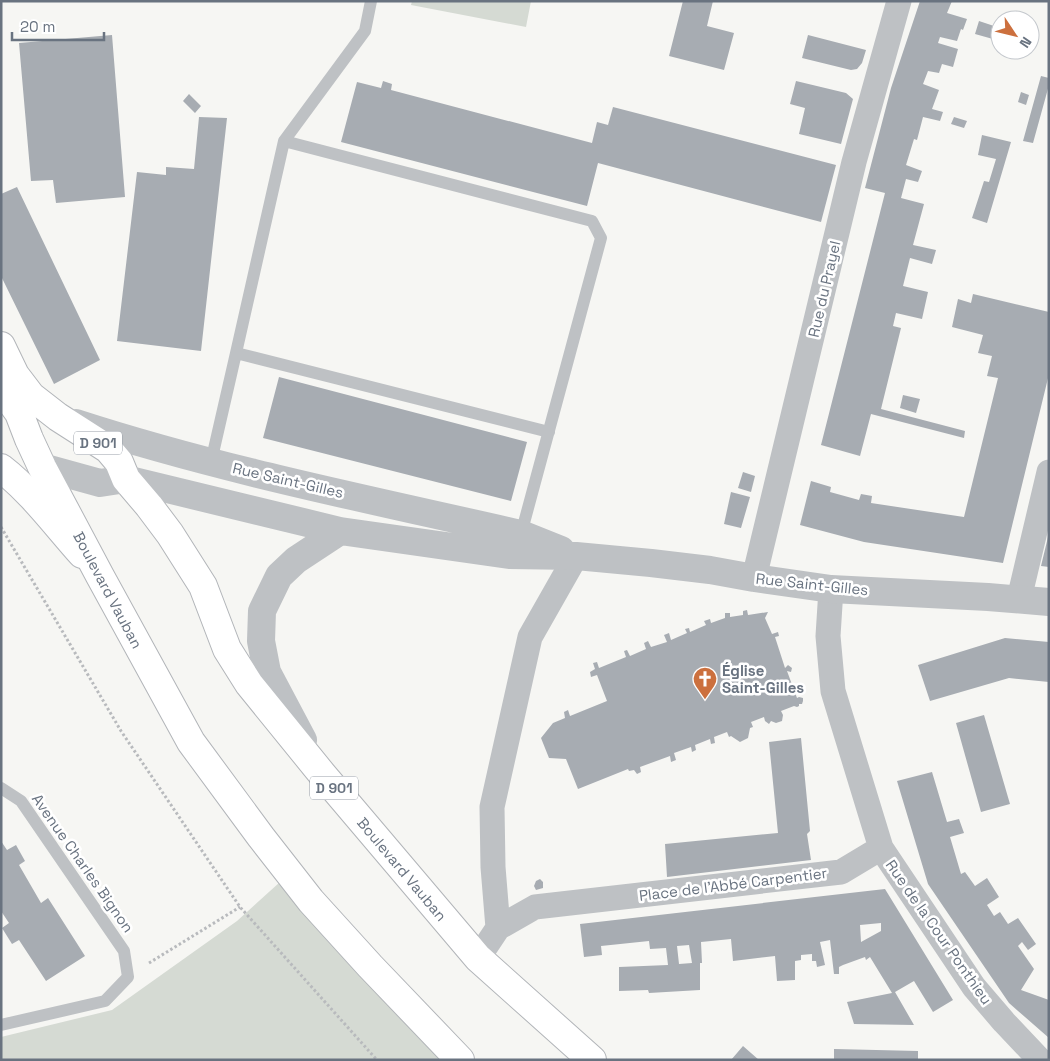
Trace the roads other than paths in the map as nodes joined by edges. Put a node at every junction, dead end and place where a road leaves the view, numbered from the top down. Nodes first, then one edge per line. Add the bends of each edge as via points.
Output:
1 (371, 1) edge
2 (899, 1) edge
3 (284, 141) junction
4 (1, 346) edge
5 (236, 353) junction
6 (1, 388) edge
7 (10, 409) edge
8 (58, 417) junction
9 (549, 432) junction
10 (1, 455) edge
11 (210, 462) junction
12 (42, 467) junction
13 (1, 468) edge
14 (1049, 472) edge
15 (126, 479) junction
16 (340, 531) junction
17 (521, 534) junction
18 (576, 556) junction
19 (100, 576) junction
20 (754, 578) junction
21 (831, 589) junction
22 (1019, 599) junction
23 (1049, 602) edge
24 (322, 774) junction
25 (1, 788) edge
26 (881, 848) junction
27 (498, 928) junction
28 (478, 958) junction
29 (1, 1025) edge
30 (460, 1060) edge
31 (592, 1060) edge
32 (1040, 1060) edge

1 - 3 lane via 365,31
2 - 20 street, Rue du Prayel via 854,162
3 - 5 lane
3 - 9 lane via 592,221 601,238
4 - 8 main road, D 901 via 15,375 31,396
5 - 9 lane
5 - 11 lane
6 - 7 main road, Boulevard Vauban
7 - 8 street, Rue Saint-Gilles
7 - 12 main road, Boulevard Vauban
8 - 11 street, Rue Saint-Gilles via 120,438
8 - 15 main road, D 901 via 108,449 119,462
9 - 17 lane
10 - 12 main road, Rue Saint-Gilles
11 - 17 street, Rue Saint-Gilles
12 - 15 street, Rue Saint-Gilles via 100,483
12 - 19 main road, Boulevard Vauban
13 - 19 main road via 14,477
14 - 22 street
15 - 16 street, Rue Saint-Gilles
15 - 24 main road, Boulevard Vauban / D 901 via 170,534 203,586 227,649 249,684
16 - 18 street, Rue Saint-Gilles via 508,555
16 - 24 street via 296,560 279,576 262,610 261,641 267,672
17 - 18 street, Rue Saint-Gilles
18 - 20 street, Rue Saint-Gilles via 671,565
18 - 27 street via 530,637 492,806
19 - 30 main road, Boulevard Vauban via 191,742 260,837 310,901
20 - 21 street, Rue Saint-Gilles
21 - 22 street, Rue Saint-Gilles
21 - 26 street via 828,636 833,692
22 - 23 street, Rue Saint-Gilles
24 - 28 main road, Boulevard Vauban / D 901
25 - 29 lane, Avenue Charles Bignon via 21,801 124,951 128,977 105,1001
26 - 27 street, Place de l'Abbé Carpentier via 841,872 535,907
26 - 32 street, Rue de la Cour Ponthieu via 974,988
27 - 28 street, Place de l'Abbé Carpentier
28 - 31 main road, Boulevard Vauban / D 901

